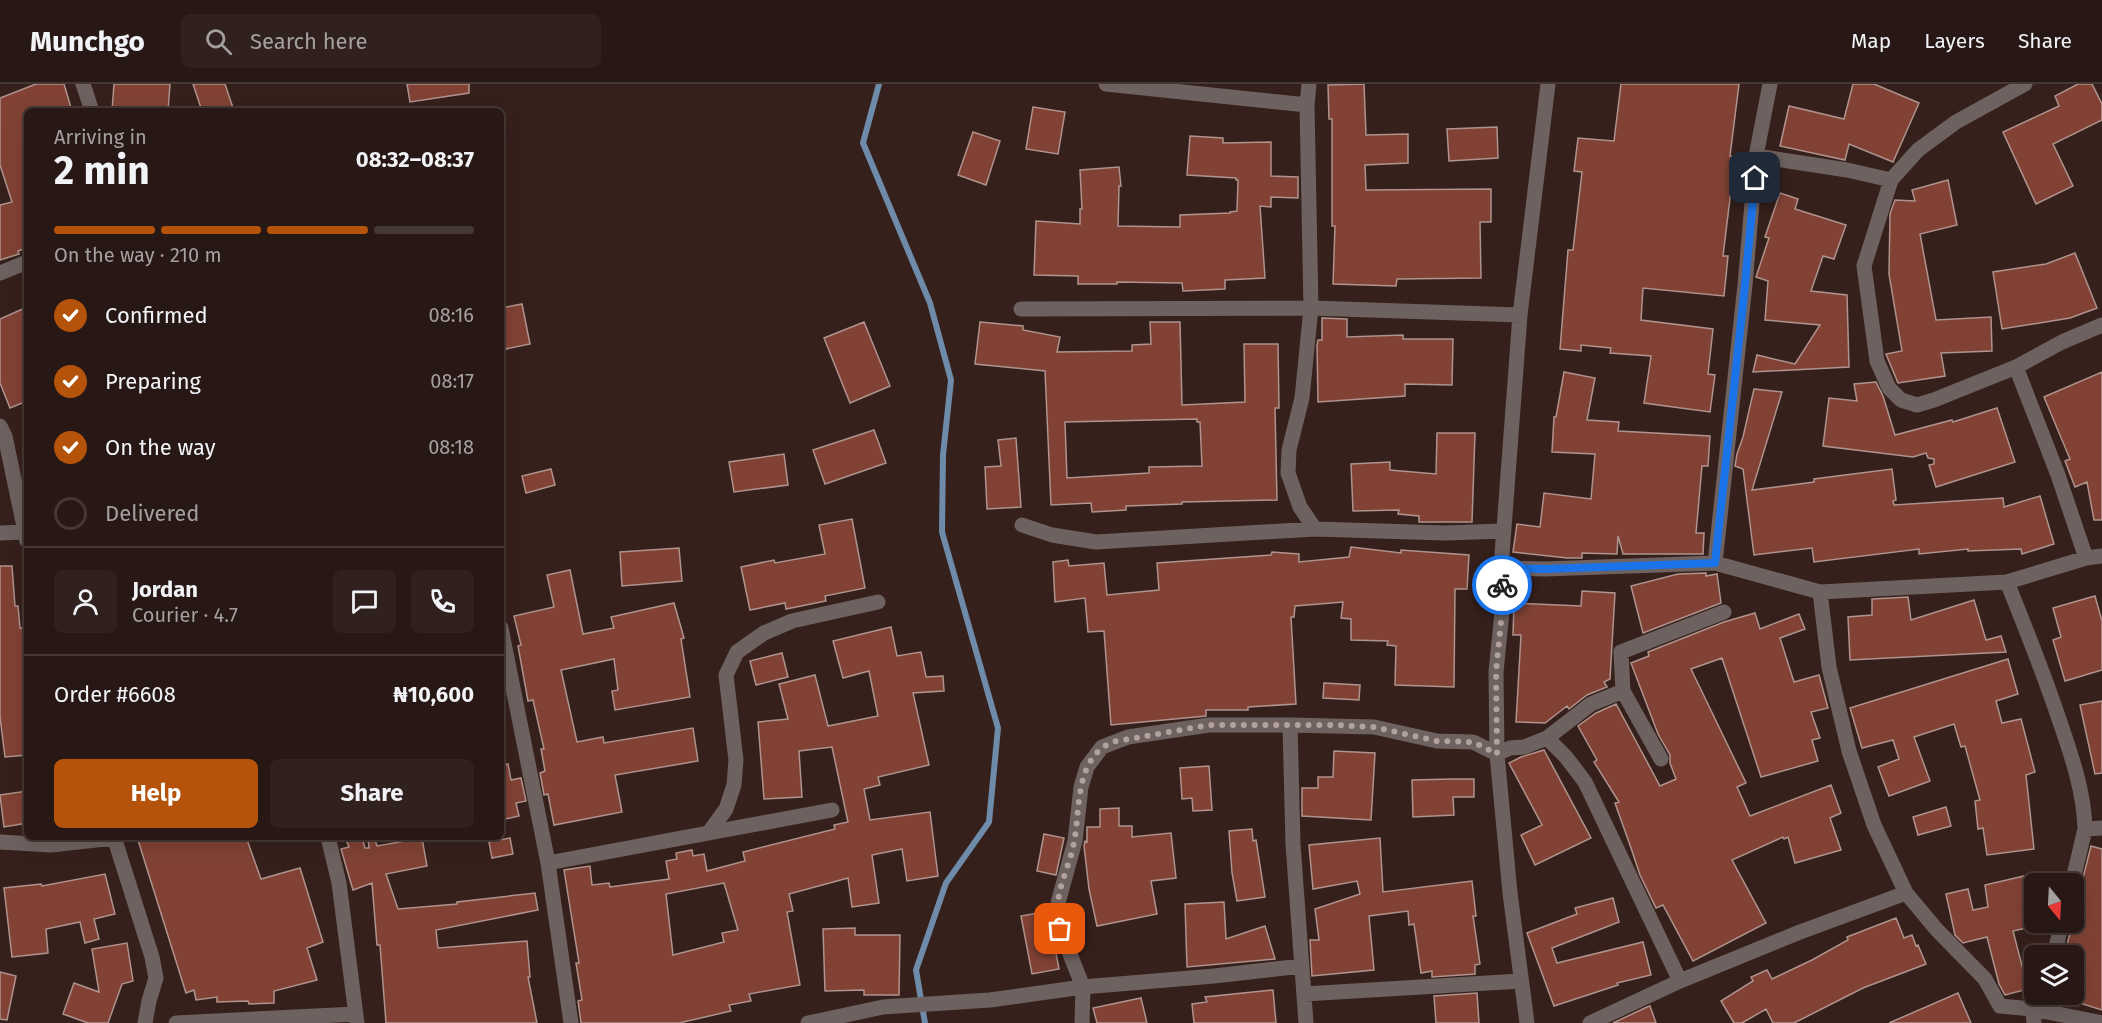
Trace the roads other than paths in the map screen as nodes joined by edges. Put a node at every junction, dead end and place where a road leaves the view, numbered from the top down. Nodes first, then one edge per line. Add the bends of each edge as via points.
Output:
1 (83, 84) edge
2 (1106, 84) edge
3 (1309, 84) edge
4 (1548, 84) edge
5 (1770, 84) edge
6 (2025, 84) edge
7 (2008, 88) edge
8 (1308, 105) junction
9 (91, 108) edge
10 (1756, 156) junction
11 (1891, 180) junction
12 (24, 263) edge
13 (0, 273) edge
14 (1311, 308) junction
15 (1021, 309) dead end
16 (1520, 315) junction
17 (2102, 325) edge
18 (2016, 367) junction
19 (0, 426) edge
20 (1022, 525) dead end
21 (24, 526) edge
22 (1315, 530) junction
23 (1503, 531) junction
24 (0, 533) edge
25 (24, 536) edge
26 (2102, 556) edge
27 (2086, 558) junction
28 (1715, 563) junction
29 (1501, 568) junction
30 (2007, 582) junction
31 (1820, 592) junction
32 (878, 602) dead end
33 (1724, 612) dead end
34 (504, 642) edge
35 (1623, 691) junction
36 (1290, 724) junction
37 (1547, 738) junction
38 (1497, 754) junction
39 (1661, 759) dead end
40 (832, 810) dead end
41 (2102, 828) edge
42 (2085, 829) junction
43 (710, 831) junction
44 (90, 840) edge
45 (115, 840) edge
46 (329, 840) edge
47 (0, 842) edge
48 (548, 863) junction
49 (2075, 873) edge
50 (1906, 893) junction
51 (1302, 966) junction
52 (1521, 981) junction
53 (1680, 981) junction
54 (1083, 987) junction
55 (1304, 994) junction
56 (2035, 1009) edge
57 (356, 1018) edge
58 (145, 1023) edge
59 (176, 1023) edge
60 (571, 1023) edge
61 (808, 1023) edge
62 (1082, 1023) edge
63 (1306, 1023) edge
64 (1527, 1023) edge
65 (1590, 1023) edge
66 (2102, 1023) edge

1 - 9 street
2 - 8 street
3 - 8 street
4 - 16 street
5 - 10 street
6 - 7 street
7 - 11 street via 1918,150
8 - 14 street
10 - 11 street
10 - 28 street
11 - 18 street via 1864,266 1877,361 1889,388 1901,400 1917,405
12 - 13 street
14 - 15 street
14 - 16 street
14 - 22 street via 1302,398 1289,450 1288,473 1300,507
16 - 23 street
17 - 18 street
18 - 27 street
19 - 21 street
20 - 22 street via 1052,535 1096,542
22 - 23 street
23 - 29 street
24 - 25 street
26 - 27 street
27 - 30 street
28 - 29 street
28 - 31 street
29 - 38 street
30 - 31 street
30 - 42 street via 2076,770 2085,808
31 - 50 street via 1829,667 1849,751 1874,825
32 - 43 street via 792,621 764,633 737,652 726,675 736,759 734,785 726,809
33 - 35 street via 1621,652
34 - 48 street
35 - 37 street via 1591,704
35 - 39 street
36 - 38 street via 1374,727 1437,741 1473,742
36 - 51 street
36 - 54 street via 1184,728 1112,742 1094,755 1081,787 1075,841 1058,903 1060,929
37 - 38 street
37 - 53 street via 1585,782
38 - 52 street
40 - 43 street
41 - 42 street
42 - 49 street
43 - 48 street
44 - 47 street via 51,845
45 - 58 street via 156,978
46 - 57 street via 339,883
48 - 60 street
50 - 53 street
50 - 56 street via 1985,979 2000,1006
51 - 54 street
51 - 55 street
52 - 55 street
52 - 64 street
53 - 65 street
54 - 61 street via 882,1008
54 - 62 street
55 - 63 street
56 - 66 street
57 - 59 street

